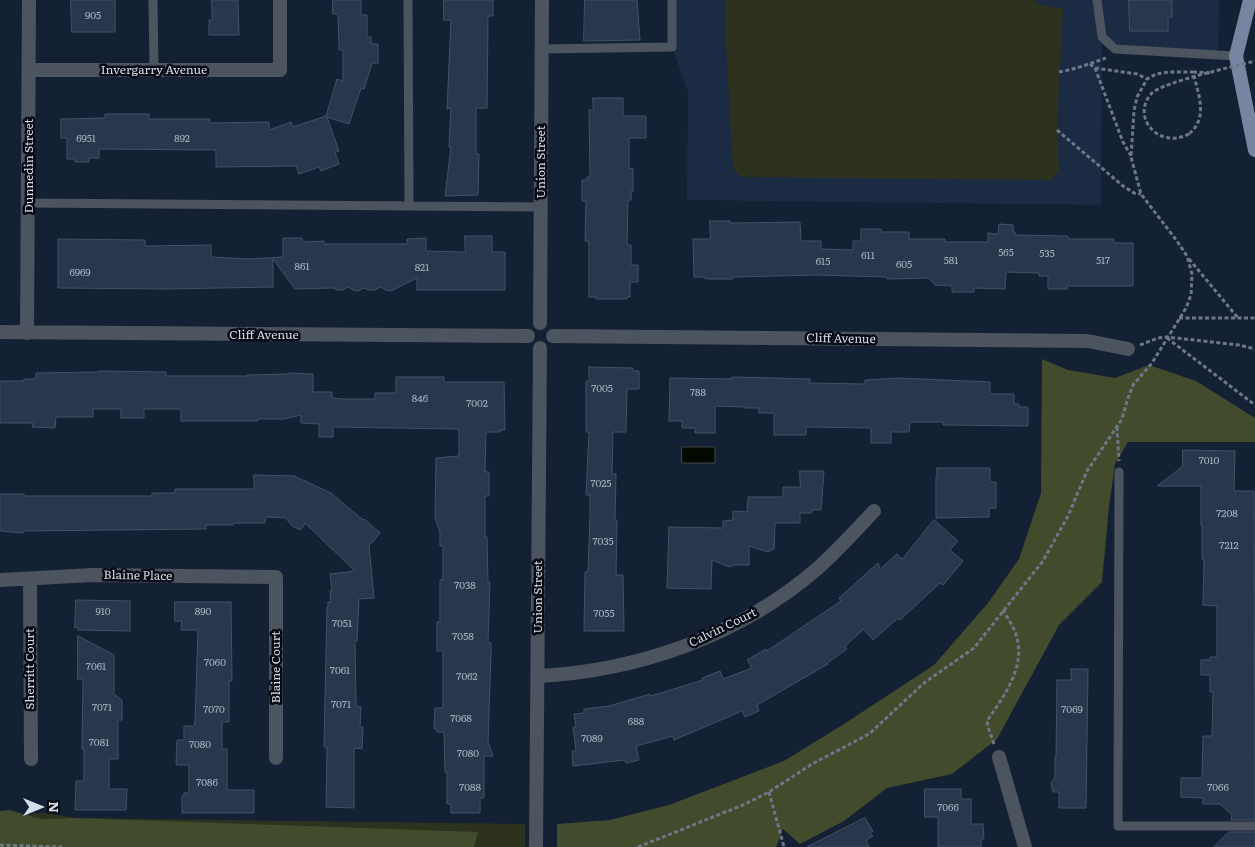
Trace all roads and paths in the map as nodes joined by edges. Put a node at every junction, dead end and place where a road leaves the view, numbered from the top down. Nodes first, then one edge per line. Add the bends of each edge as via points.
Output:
1 (29, 0) edge
2 (153, 0) edge
3 (280, 0) edge
4 (408, 0) edge
5 (542, 0) edge
6 (672, 0) edge
7 (1097, 0) edge
8 (1250, 0) edge
9 (542, 49) junction
10 (1115, 49) junction
11 (1236, 56) junction
12 (1255, 61) edge
13 (1090, 64) junction
14 (1095, 68) junction
15 (29, 70) junction
16 (154, 70) junction
17 (1059, 72) dead end
18 (1193, 72) junction
19 (1212, 73) dead end
20 (1147, 79) junction
21 (1057, 130) dead end
22 (1255, 150) edge
23 (1131, 157) junction
24 (1141, 194) junction
25 (29, 203) junction
26 (409, 206) junction
27 (541, 207) junction
28 (1187, 256) junction
29 (1179, 318) junction
30 (1238, 318) junction
31 (1255, 318) edge
32 (540, 323) junction
33 (0, 332) edge
34 (27, 333) junction
35 (528, 336) junction
36 (552, 336) junction
37 (1167, 337) junction
38 (540, 348) junction
39 (1128, 349) joint
40 (1255, 349) edge
41 (1255, 405) edge
42 (1117, 426) junction
43 (1119, 472) joint
44 (874, 511) dead end
45 (276, 577) joint
46 (30, 579) junction
47 (0, 580) edge
48 (1003, 610) junction
49 (538, 676) junction
50 (999, 757) joint
51 (276, 758) dead end
52 (31, 759) dead end
53 (769, 792) junction
54 (1255, 826) edge
55 (0, 845) edge
56 (62, 847) edge
57 (536, 847) edge
58 (638, 847) edge
59 (784, 847) edge
60 (1025, 847) edge

1 - 15 street, Dunnedin Street
2 - 16 lane
3 - 16 street, Invergarry Avenue via 280,70
4 - 26 lane
5 - 9 street, Union Street
6 - 9 lane via 672,47
7 - 10 lane via 1102,37
8 - 11 main road
9 - 27 street, Union Street
10 - 11 lane
10 - 13 path via 1110,57
11 - 22 main road
12 - 18 path, bridge via 1166,85 1151,93 1145,119 1156,134 1164,138 1181,138 1196,126 1201,107
13 - 14 path
13 - 17 path
14 - 20 path via 1137,74
14 - 23 path
15 - 16 street, Invergarry Avenue
15 - 25 street, Dunnedin Street
18 - 19 path
18 - 20 path via 1169,72
20 - 23 path via 1137,97
21 - 24 path via 1123,186
23 - 24 path
24 - 28 path
25 - 26 lane
25 - 34 street, Dunnedin Street
26 - 27 lane
27 - 32 street, Union Street
28 - 29 path via 1192,274 1191,295
28 - 30 path
29 - 30 path
29 - 37 path
30 - 31 path
32 - 35 street via 532,326
32 - 36 street via 548,326
33 - 34 street, Cliff Avenue
34 - 35 street, Cliff Avenue
35 - 38 street via 533,346
36 - 38 street via 550,343
36 - 39 street, Cliff Avenue via 1088,341
37 - 39 path
37 - 40 path
37 - 41 path
37 - 42 path via 1152,363 1134,384
38 - 49 street, Union Street
42 - 43 path
42 - 48 path via 1087,471 1043,562
43 - 54 lane via 1118,826
44 - 49 street, Calvin Court via 818,568 751,616 683,647 652,657 589,672
45 - 46 street, Blaine Place via 93,575
45 - 51 street, Blaine Court
46 - 47 street, Blaine Place
46 - 52 street, Sherritt Court
48 - 50 path via 1017,637 1018,649 1009,688 987,721
48 - 53 path via 974,648 924,683 869,734 812,764
49 - 57 street, Union Street
50 - 60 street
53 - 58 path
53 - 59 path
55 - 56 path

